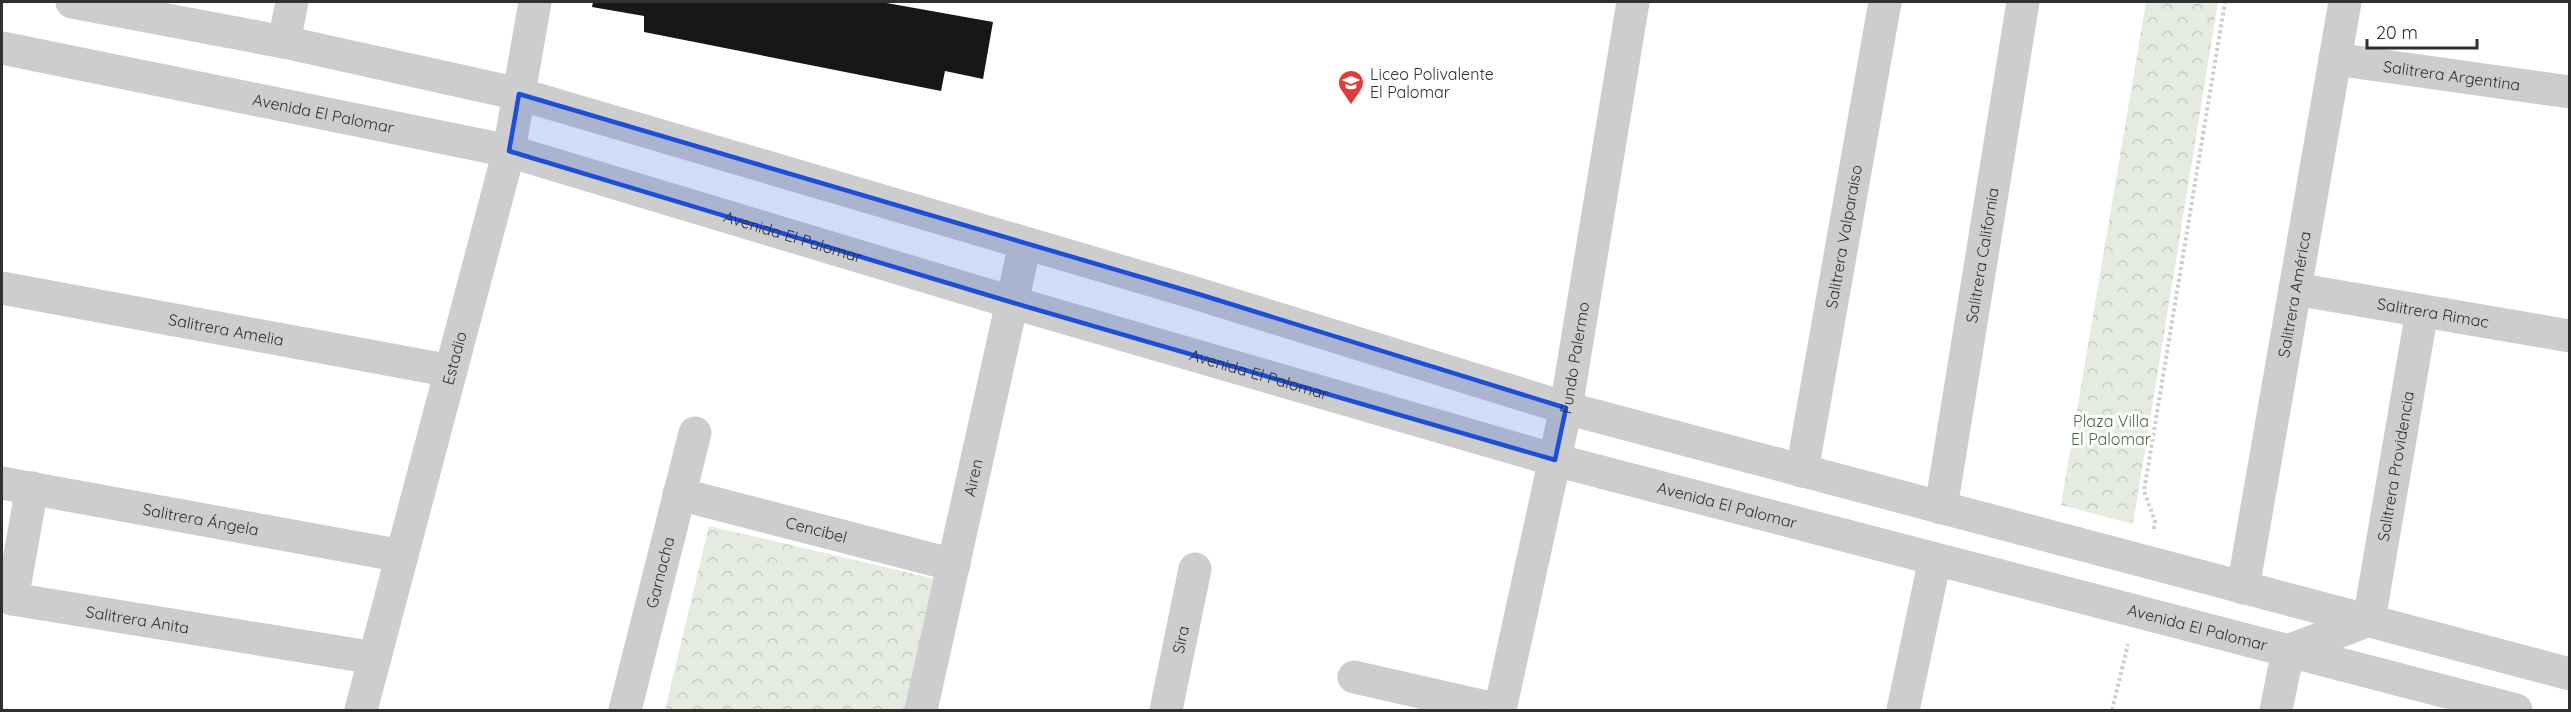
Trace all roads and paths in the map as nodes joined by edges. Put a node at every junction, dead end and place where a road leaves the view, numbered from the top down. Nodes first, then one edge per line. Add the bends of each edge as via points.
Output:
1 (72, 2) edge
2 (292, 2) edge
3 (536, 2) edge
4 (1634, 2) edge
5 (1885, 2) edge
6 (2023, 2) edge
7 (2225, 2) edge
8 (2345, 2) edge
9 (284, 42) junction
10 (2, 48) edge
11 (2335, 59) junction
12 (2570, 92) edge
13 (519, 94) junction
14 (509, 151) junction
15 (1025, 244) junction
16 (2, 288) edge
17 (2295, 289) junction
18 (1014, 303) junction
19 (2422, 311) junction
20 (2570, 336) edge
21 (451, 371) junction
22 (1566, 408) junction
23 (695, 433) dead end
24 (1555, 460) junction
25 (1802, 471) junction
26 (16, 486) edge
27 (679, 494) junction
28 (1941, 508) junction
29 (402, 556) junction
30 (1935, 559) junction
31 (2147, 562) junction
32 (954, 565) junction
33 (1195, 569) dead end
34 (2243, 588) junction
35 (2135, 611) junction
36 (2369, 620) junction
37 (2288, 651) junction
38 (375, 658) junction
39 (2570, 674) edge
40 (1354, 677) dead end
41 (1500, 710) edge
42 (361, 711) edge
43 (625, 711) edge
44 (921, 711) edge
45 (1166, 711) edge
46 (1903, 711) edge
47 (2112, 711) edge
48 (2276, 711) edge
49 (2516, 711) edge

1 - 9 street
2 - 9 street
3 - 13 street, Estadio
4 - 22 street, Fundo Palermo
5 - 25 street, Salitrera Valparaiso
6 - 28 street, Salitrera California
7 - 31 path via 2144,491 2155,521
8 - 11 street, Salitrera América
9 - 13 street
10 - 14 street, Avenida El Palomar
11 - 12 street, Salitrera Argentina
11 - 17 street, Salitrera América
13 - 14 street, Estadio
13 - 15 street
14 - 18 street, Avenida El Palomar
14 - 21 street, Estadio
15 - 18 street, Airen
15 - 22 street
16 - 21 street, Salitrera Amelia
17 - 19 street, Salitrera Rimac
17 - 34 street, Salitrera América
18 - 24 street, Avenida El Palomar
18 - 32 street, Airen
19 - 20 street, Salitrera Rimac
19 - 36 street, Salitrera Providencia
21 - 29 street, Estadio
22 - 24 street, Fundo Palermo
22 - 25 street
23 - 27 street, Garnacha
24 - 30 street, Avenida El Palomar
24 - 41 street, Fundo Palermo
25 - 28 street
26 - 29 street, Salitrera Ángela
26 - 38 street, Salitrera Anita via 12,599
27 - 32 street, Cencibel
27 - 43 street, Garnacha
28 - 31 street
29 - 38 street, Estadio
30 - 35 street, Avenida El Palomar
30 - 46 street
31 - 34 street
32 - 44 street, Airen
33 - 45 street, Sira
34 - 36 street
35 - 37 street, Avenida El Palomar
35 - 47 path
36 - 37 street
36 - 39 street
37 - 48 street
37 - 49 street, Avenida El Palomar
38 - 42 street, Estadio
40 - 41 street

